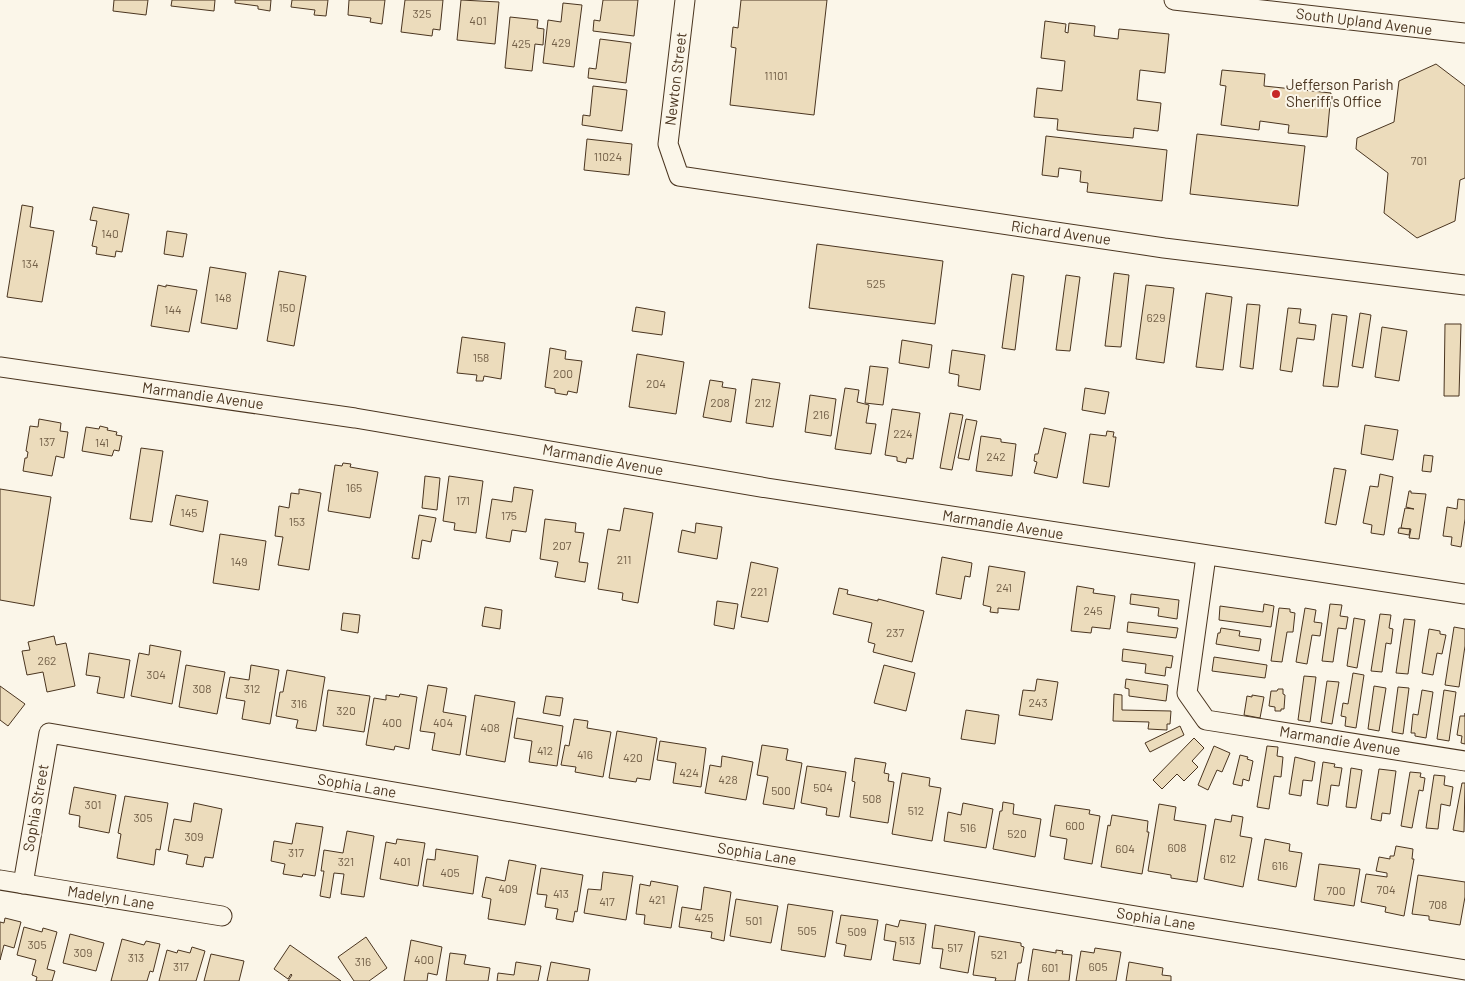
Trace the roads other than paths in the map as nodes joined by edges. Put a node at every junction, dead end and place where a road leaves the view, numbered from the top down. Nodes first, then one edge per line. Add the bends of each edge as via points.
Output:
1 (685, 0) edge
2 (1174, 0) edge
3 (1465, 33) edge
4 (672, 157) joint
5 (1465, 285) edge
6 (0, 367) edge
7 (1206, 556) junction
8 (1465, 594) edge
9 (49, 733) joint
10 (1465, 761) edge
11 (0, 880) edge
12 (23, 884) junction
13 (222, 916) dead end
14 (1465, 970) edge

1 - 4 street, Newton Street via 668,144
2 - 3 street, South Upland Avenue
4 - 5 street, Richard Avenue via 679,176 1164,248
6 - 7 street, Marmandie Avenue via 355,418 767,488
7 - 8 street, Marmandie Avenue
7 - 10 street, Marmandie Avenue via 1187,692 1206,720
9 - 12 street, Sophia Street
9 - 14 street, Sophia Lane
11 - 12 street, Madelyn Lane
12 - 13 street, Madelyn Lane

